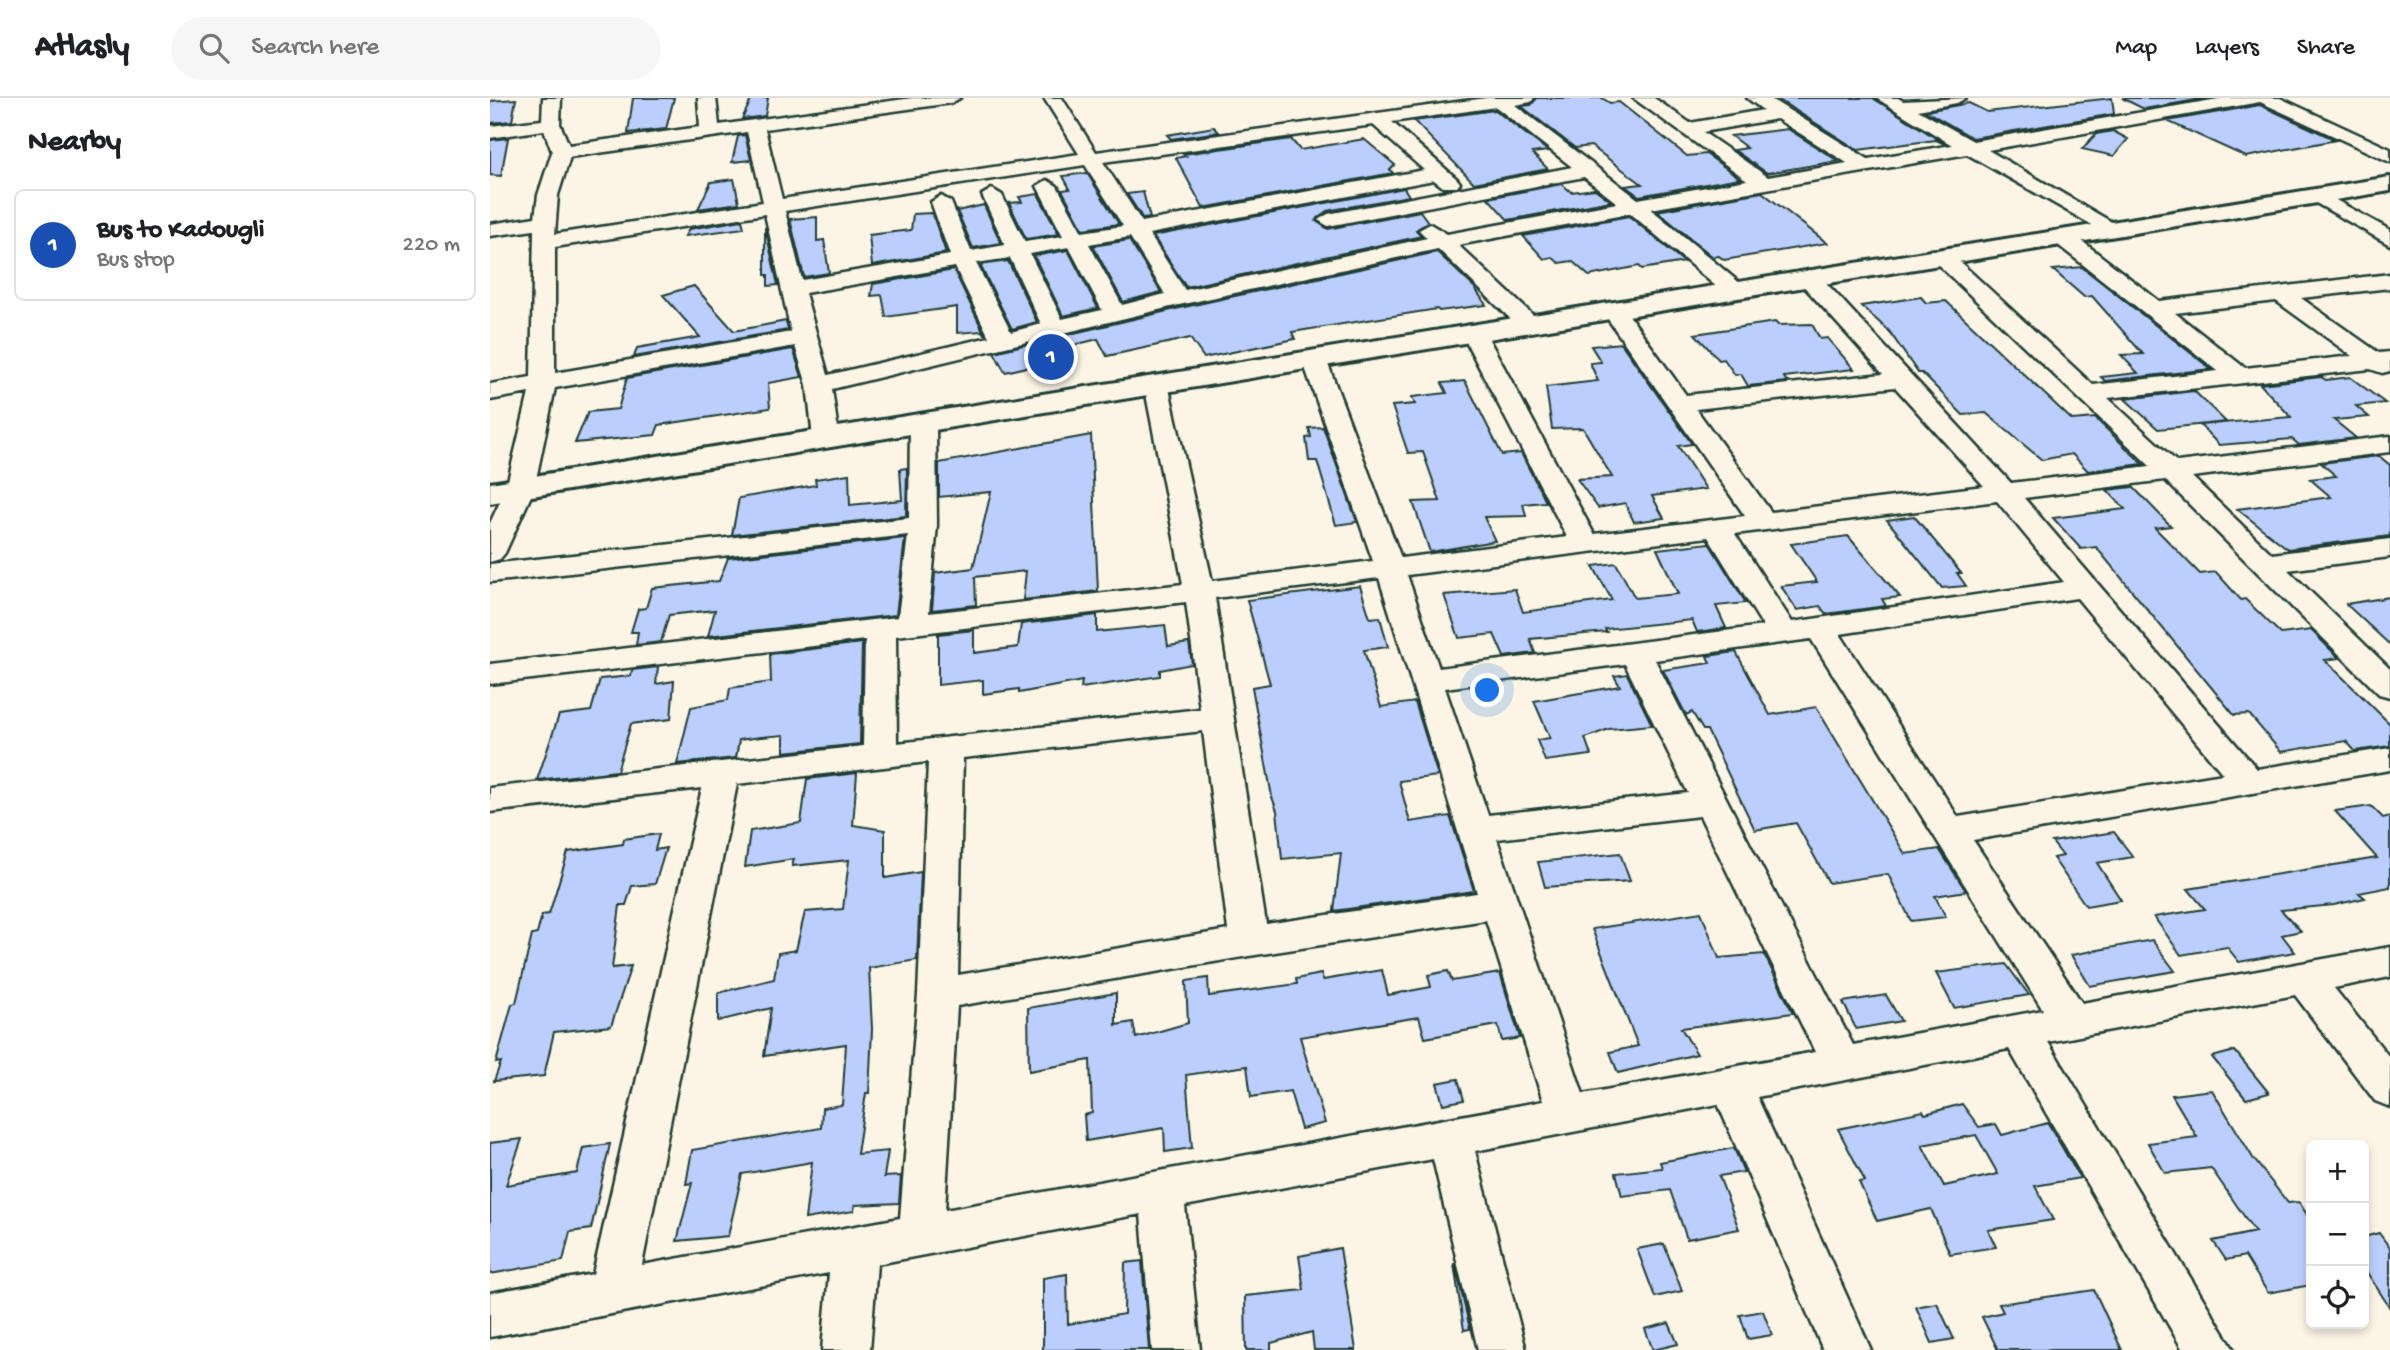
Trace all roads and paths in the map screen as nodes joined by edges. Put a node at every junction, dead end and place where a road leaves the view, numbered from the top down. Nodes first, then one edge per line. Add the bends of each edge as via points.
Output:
1 (552, 98) edge
2 (707, 98) edge
3 (951, 98) edge
4 (1053, 98) edge
5 (1525, 98) edge
6 (1642, 98) edge
7 (1756, 98) edge
8 (1956, 98) edge
9 (2138, 98) edge
10 (2255, 98) edge
11 (2265, 98) edge
12 (1497, 100) edge
13 (871, 103) edge
14 (1893, 103) edge
15 (2168, 112) junction
16 (1780, 113) junction
17 (1378, 119) junction
18 (551, 124) junction
19 (755, 125) junction
20 (1686, 129) junction
21 (710, 131) junction
22 (490, 132) edge
23 (1969, 147) junction
24 (562, 152) junction
25 (2390, 156) edge
26 (1091, 159) junction
27 (1864, 165) junction
28 (1587, 170) junction
29 (1438, 173) junction
30 (1103, 178) junction
31 (1764, 183) junction
32 (2390, 184) edge
33 (1047, 187) junction
34 (1462, 194) junction
35 (992, 195) junction
36 (2316, 195) junction
37 (1306, 198) junction
38 (941, 202) junction
39 (1402, 205) junction
40 (1633, 205) junction
41 (777, 216) junction
42 (1328, 220) junction
43 (2108, 228) junction
44 (1501, 229) junction
45 (490, 230) edge
46 (1134, 230) junction
47 (545, 232) junction
48 (2061, 236) junction
49 (2390, 239) edge
50 (1077, 240) junction
51 (1444, 241) junction
52 (1018, 250) junction
53 (1939, 255) junction
54 (1368, 257) junction
55 (963, 260) junction
56 (1808, 277) junction
57 (2390, 281) edge
58 (793, 288) junction
59 (1733, 289) junction
60 (2280, 294) junction
61 (1179, 298) junction
62 (1613, 309) junction
63 (2154, 309) junction
64 (1115, 313) junction
65 (1528, 323) junction
66 (1054, 328) junction
67 (1474, 332) junction
68 (804, 337) junction
69 (1003, 340) junction
70 (1314, 359) junction
71 (2385, 364) edge
72 (2240, 376) junction
73 (1901, 379) junction
74 (543, 384) junction
75 (1156, 384) junction
76 (819, 385) junction
77 (490, 392) edge
78 (2090, 393) junction
79 (1679, 403) junction
80 (923, 423) junction
81 (826, 439) junction
82 (2390, 444) edge
83 (2171, 471) junction
84 (520, 489) junction
85 (2003, 491) junction
86 (490, 494) edge
87 (1762, 520) junction
88 (923, 525) junction
89 (1716, 527) junction
90 (1585, 544) junction
91 (2390, 548) edge
92 (490, 553) edge
93 (2262, 564) junction
94 (1390, 568) junction
95 (490, 573) edge
96 (2086, 588) junction
97 (1199, 591) junction
98 (913, 624) junction
99 (881, 628) junction
100 (1820, 628) junction
101 (1783, 632) junction
102 (1635, 652) junction
103 (490, 674) edge
104 (1427, 680) junction
105 (2390, 687) edge
106 (1218, 718) junction
107 (946, 748) junction
108 (880, 756) junction
109 (2390, 760) edge
110 (722, 774) junction
111 (2249, 782) junction
112 (490, 800) edge
113 (1711, 803) junction
114 (1475, 830) junction
115 (1949, 831) junction
116 (1497, 904) junction
117 (1250, 941) junction
118 (2390, 962) edge
119 (2304, 978) junction
120 (938, 994) junction
121 (2072, 1021) junction
122 (2020, 1031) junction
123 (1842, 1064) junction
124 (1731, 1085) junction
125 (2390, 1089) edge
126 (1569, 1116) junction
127 (1450, 1137) junction
128 (1160, 1191) junction
129 (921, 1236) junction
130 (855, 1247) junction
131 (612, 1292) junction
132 (490, 1315) edge
133 (846, 1350) edge
134 (1176, 1350) edge
135 (1502, 1350) edge
136 (1847, 1350) edge
137 (2210, 1350) edge

1 - 18 street
2 - 21 street
3 - 13 street
4 - 26 street
5 - 12 street
6 - 20 street
7 - 16 street
8 - 14 street
9 - 15 street
10 - 15 street
11 - 25 street
12 - 17 street
12 - 28 street
13 - 19 street
14 - 23 street
15 - 23 street
16 - 20 street
16 - 27 street
17 - 26 street
17 - 29 street
18 - 22 street
18 - 24 street
19 - 21 street
19 - 41 street
20 - 31 street
21 - 24 street
23 - 27 street
23 - 43 street
24 - 47 street via 548,195
26 - 30 street
26 - 41 street
27 - 31 street
28 - 34 street
28 - 40 street
29 - 34 street
29 - 37 street
30 - 33 street
30 - 46 street
31 - 40 street
32 - 36 main road
33 - 35 street
33 - 50 street
34 - 39 street
34 - 44 street
35 - 38 street
35 - 52 street
36 - 43 main road
36 - 49 street
37 - 42 street
37 - 46 street
38 - 41 street
38 - 55 street
39 - 42 street
39 - 51 street
40 - 44 street
40 - 59 street
41 - 47 street
41 - 58 street
42 - 54 street
43 - 48 main road
44 - 51 street
45 - 47 street
46 - 50 street
46 - 61 street
47 - 74 street
48 - 53 main road
48 - 63 street
50 - 52 street
50 - 64 street
51 - 54 street
51 - 65 street
52 - 55 street
52 - 66 street
53 - 56 main road
53 - 78 street
54 - 61 street
55 - 58 street
55 - 69 street
56 - 59 main road
56 - 73 street
57 - 60 street
58 - 68 street
59 - 62 main road
60 - 63 street
60 - 71 street
61 - 64 street
62 - 65 main road
62 - 79 street
63 - 72 street
64 - 66 street
65 - 67 main road
66 - 69 street
67 - 70 main road
67 - 90 street
68 - 74 street
68 - 76 street
69 - 76 street
70 - 75 main road
70 - 94 street
71 - 72 street
72 - 78 street
73 - 79 street
73 - 85 street
74 - 77 street
74 - 84 street
75 - 80 main road
75 - 97 street
76 - 81 street
78 - 83 street
79 - 87 street
80 - 81 main road
80 - 88 street
81 - 84 main road
82 - 83 street
83 - 85 street
83 - 93 street
84 - 86 main road
84 - 92 street
85 - 87 street
85 - 96 street
87 - 89 street
88 - 95 street
88 - 98 street
89 - 90 street
89 - 101 street
90 - 94 street
91 - 93 street
93 - 105 street
94 - 97 street
94 - 104 street
96 - 100 street
96 - 111 street
97 - 98 street
97 - 106 street
98 - 99 street
99 - 103 street
99 - 108 street
100 - 101 street
100 - 115 street
101 - 102 street
102 - 104 street
102 - 113 street
104 - 114 street
106 - 107 street
106 - 117 street
107 - 108 street
107 - 120 street
108 - 110 street
109 - 111 street
110 - 112 street
110 - 131 street
111 - 115 street
113 - 114 street
113 - 123 street
114 - 116 street
115 - 121 street
116 - 117 street
116 - 126 street
117 - 120 street
118 - 119 street
119 - 121 street
119 - 125 street
120 - 129 street
121 - 122 street
122 - 123 street
122 - 137 street
123 - 124 street
124 - 126 street
124 - 136 street
126 - 127 street
127 - 128 street
127 - 135 street
128 - 129 street
128 - 134 street
129 - 130 street
130 - 131 street
130 - 133 street
131 - 132 street

